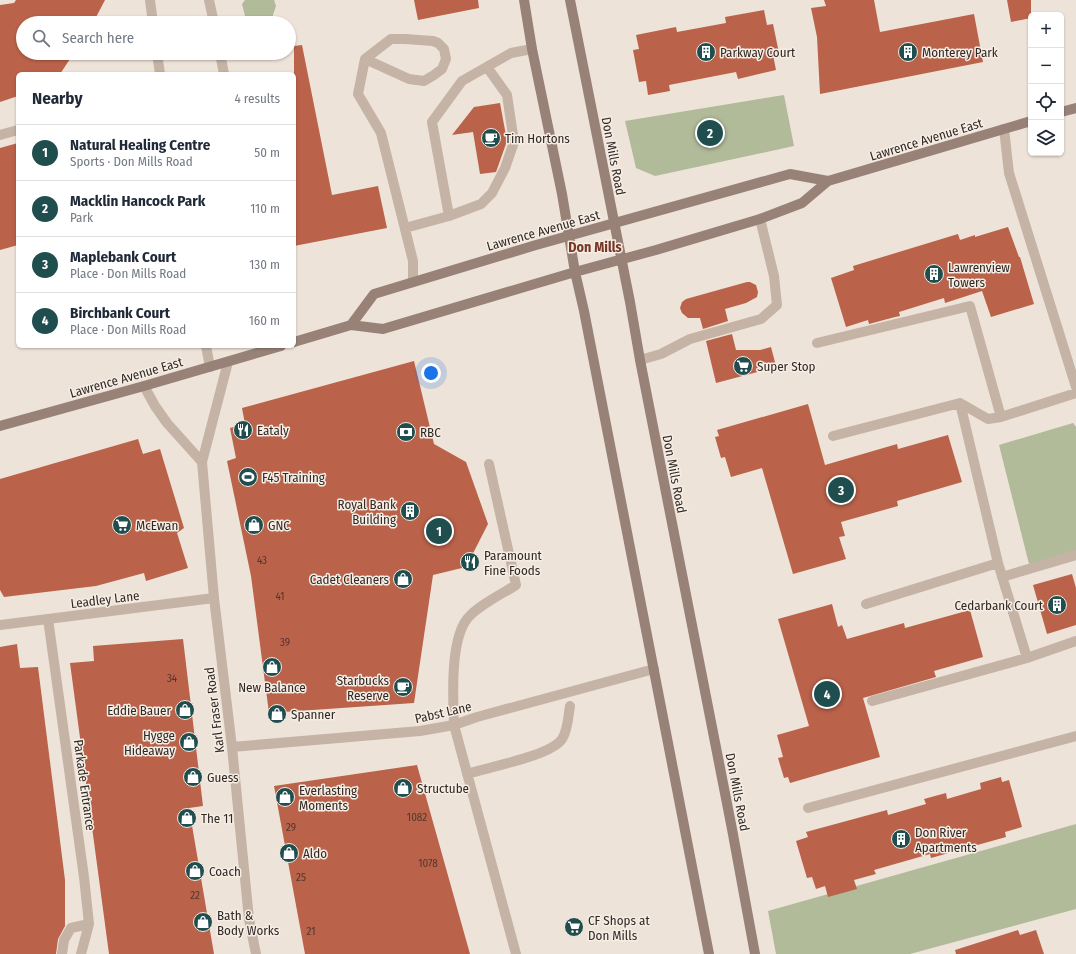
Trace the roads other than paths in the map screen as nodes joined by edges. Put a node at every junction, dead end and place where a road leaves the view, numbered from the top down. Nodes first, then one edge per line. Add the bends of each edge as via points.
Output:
1 (150, 0) edge
2 (210, 0) edge
3 (524, 0) edge
4 (570, 0) edge
5 (152, 16) edge
6 (213, 16) edge
7 (532, 49) junction
8 (365, 59) junction
9 (158, 60) edge
10 (221, 60) edge
11 (487, 67) junction
12 (160, 72) edge
13 (224, 72) edge
14 (1076, 108) edge
15 (1064, 111) edge
16 (1028, 122) edge
17 (1004, 129) junction
18 (16, 131) edge
19 (0, 135) edge
20 (828, 181) junction
21 (449, 216) junction
22 (760, 219) junction
23 (614, 224) junction
24 (405, 228) junction
25 (569, 236) junction
26 (621, 258) junction
27 (575, 272) junction
28 (413, 282) junction
29 (351, 326) junction
30 (296, 341) edge
31 (817, 343) dead end
32 (206, 348) edge
33 (274, 348) edge
34 (640, 360) junction
35 (228, 362) junction
36 (210, 367) junction
37 (144, 386) junction
38 (1076, 387) edge
39 (1076, 393) edge
40 (960, 403) junction
41 (1001, 417) junction
42 (0, 426) edge
43 (833, 436) dead end
44 (202, 462) junction
45 (489, 464) dead end
46 (1076, 555) edge
47 (998, 564) junction
48 (1002, 577) junction
49 (214, 598) junction
50 (866, 604) dead end
51 (48, 619) junction
52 (0, 625) edge
53 (1076, 641) edge
54 (1027, 658) junction
55 (654, 669) junction
56 (872, 701) dead end
57 (570, 706) dead end
58 (454, 725) junction
59 (1076, 736) edge
60 (232, 747) junction
61 (467, 774) junction
62 (808, 808) dead end
63 (89, 924) junction
64 (62, 954) edge
65 (80, 954) edge
66 (256, 954) edge
67 (516, 954) edge
68 (709, 954) edge
69 (755, 954) edge

1 - 5 street
2 - 6 street
3 - 7 main road
4 - 23 main road, Don Mills Road
7 - 11 street via 511,53
7 - 25 main road
8 - 8 street via 391,39 433,41 444,49 446,59 442,69 424,81 409,79
8 - 24 street via 358,94 381,133
9 - 12 street
10 - 13 street
11 - 21 street via 462,81 432,122
11 - 21 street via 507,95 514,142 505,168 492,193 481,204
14 - 15 main road
16 - 17 main road, Lawrence Avenue East
17 - 20 main road, Lawrence Avenue East
17 - 38 street via 1009,173
18 - 19 street
20 - 22 main road, Lawrence Avenue East via 802,203
20 - 23 main road, Lawrence Avenue East via 790,174
21 - 24 street
22 - 26 main road, Lawrence Avenue East
22 - 34 street via 774,276 777,305 761,319 690,339 661,354
23 - 25 main road, Lawrence Avenue East
23 - 26 main road, Don Mills Road
24 - 28 street via 413,261
25 - 27 main road
25 - 28 main road, Lawrence Avenue East
26 - 27 main road, Lawrence Avenue East
26 - 34 main road, Don Mills Road
27 - 29 main road, Lawrence Avenue East via 383,329
27 - 55 main road
28 - 29 main road, Lawrence Avenue East via 374,294
29 - 30 main road, Lawrence Avenue East
31 - 41 street via 970,306
32 - 36 street
33 - 35 main road, Lawrence Avenue East
34 - 69 main road, Don Mills Road
35 - 36 main road, Lawrence Avenue East
35 - 44 street, Karl Fraser Road
36 - 37 main road, Lawrence Avenue East
37 - 42 main road, Lawrence Avenue East
37 - 44 street via 167,424
39 - 41 street
40 - 41 street via 988,419
40 - 43 street
40 - 47 street
44 - 49 street, Karl Fraser Road
45 - 58 street via 516,585 476,611 463,626 455,656
46 - 48 street
47 - 48 street
47 - 50 street
48 - 54 street
49 - 51 street, Leadley Lane
49 - 60 street, Karl Fraser Road
51 - 52 street, Leadley Lane
51 - 63 street, Parkade Entrance
53 - 54 street
54 - 56 street
55 - 58 street, Pabst Lane
55 - 68 main road
57 - 61 street via 566,730 555,747 536,755
58 - 60 street, Pabst Lane via 420,731
58 - 61 street
59 - 62 street
60 - 66 street, Karl Fraser Road via 249,919
61 - 67 street
63 - 64 street via 71,928 64,940
63 - 65 street, Parkade Entrance

